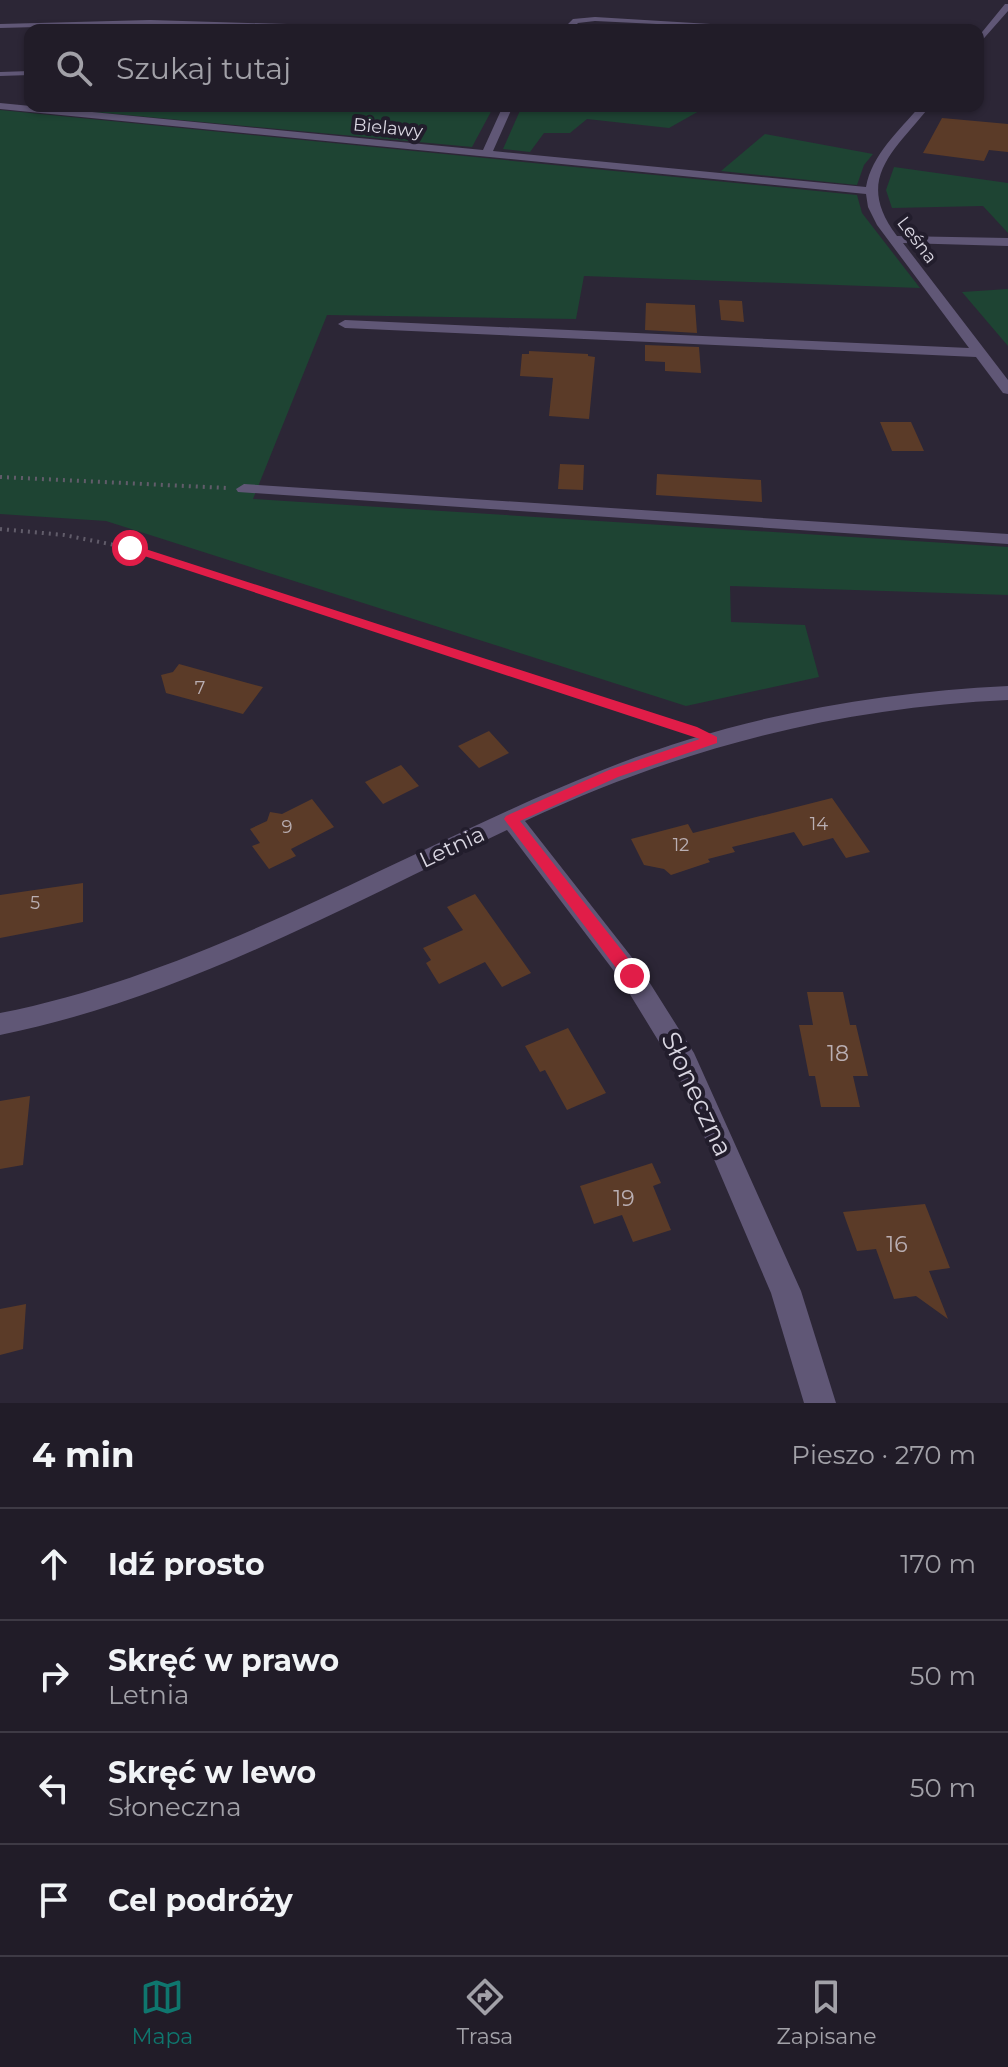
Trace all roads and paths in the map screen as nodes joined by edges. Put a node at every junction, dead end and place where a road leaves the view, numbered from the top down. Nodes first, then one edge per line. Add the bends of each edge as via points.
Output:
1 (1008, 6) edge
2 (119, 22) junction
3 (60, 24) edge
4 (117, 24) edge
5 (194, 24) edge
6 (573, 24) edge
7 (675, 24) edge
8 (24, 25) edge
9 (0, 26) edge
10 (984, 35) edge
11 (24, 73) edge
12 (0, 74) edge
13 (24, 105) edge
14 (0, 106) edge
15 (91, 112) edge
16 (505, 112) edge
17 (920, 112) edge
18 (486, 154) junction
19 (869, 191) junction
20 (893, 239) junction
21 (1008, 242) edge
22 (345, 324) dead end
23 (980, 353) junction
24 (1008, 390) edge
25 (0, 477) edge
26 (244, 489) joint
27 (0, 529) edge
28 (1008, 539) edge
29 (1008, 693) edge
30 (713, 740) junction
31 (511, 819) junction
32 (0, 1024) edge
33 (820, 1403) edge

1 - 10 street
2 - 3 street
2 - 4 street
2 - 5 street
6 - 7 street via 590,19
8 - 9 street
11 - 12 lane
13 - 14 street, Bielawy
15 - 18 street, Bielawy
16 - 18 street
17 - 19 street via 878,165
18 - 19 street, Bielawy
19 - 20 street, Leśna via 874,212
20 - 21 street
20 - 23 street, Leśna
22 - 23 street
23 - 24 street, Leśna
25 - 26 path
26 - 28 street
27 - 30 path via 130,548
29 - 30 street, Letnia via 883,702
30 - 31 street, Letnia via 613,774
31 - 32 street, Letnia via 156,980 75,1008
31 - 33 street, Słoneczna via 632,976 685,1061 786,1291

